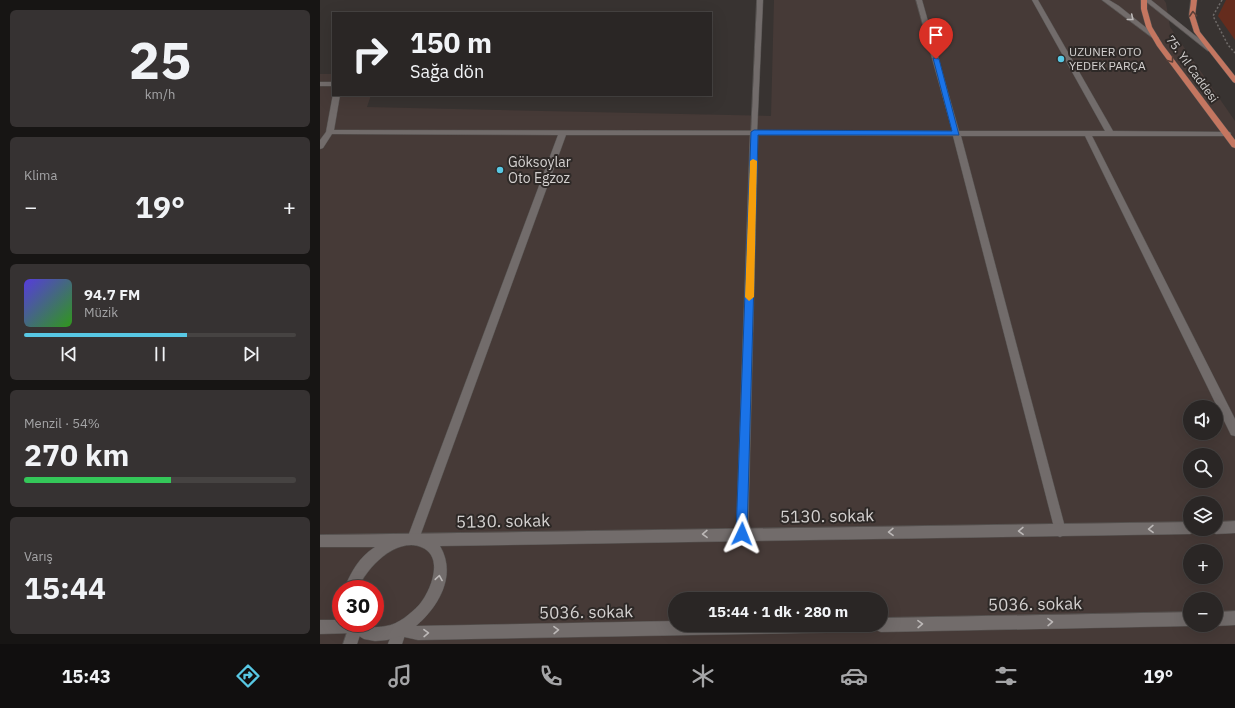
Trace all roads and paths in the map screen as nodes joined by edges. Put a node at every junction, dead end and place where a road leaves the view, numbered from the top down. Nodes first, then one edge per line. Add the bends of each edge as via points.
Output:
1 (760, 0) edge
2 (919, 0) edge
3 (1035, 0) edge
4 (1105, 0) edge
5 (1145, 0) edge
6 (1194, 0) edge
7 (1222, 0) edge
8 (1156, 38) junction
9 (1210, 50) junction
10 (1235, 53) edge
11 (1235, 81) edge
12 (320, 84) edge
13 (332, 84) edge
14 (336, 96) edge
15 (330, 132) junction
16 (563, 132) junction
17 (754, 132) junction
18 (956, 133) junction
19 (1087, 133) junction
20 (1110, 133) junction
21 (1226, 134) junction
22 (1235, 145) edge
23 (320, 146) edge
24 (1235, 431) edge
25 (1235, 527) edge
26 (1183, 528) edge
27 (1223, 528) edge
28 (1060, 531) junction
29 (742, 534) junction
30 (413, 539) junction
31 (320, 540) edge
32 (355, 580) edge
33 (1223, 618) edge
34 (1235, 618) edge
35 (1183, 619) edge
36 (888, 624) edge
37 (332, 626) edge
38 (320, 627) edge
39 (668, 628) edge
40 (400, 629) junction
41 (353, 632) edge
42 (364, 632) edge
43 (350, 644) edge
44 (395, 644) edge

1 - 17 lane
2 - 18 street
3 - 20 street
4 -> 8 street
5 - 8 main road, 75. Yıl Caddesi via 1144,9 1149,27
5 - 9 street
9 -> 6 main road, 75. Yıl Caddesi via 1197,32 1192,16
7 - 10 path via 1213,16
8 -> 21 main road, 75. Yıl Caddesi
9 - 11 main road, 75. Yıl Caddesi
12 - 13 street
14 - 15 street
15 - 16 street
15 - 23 street
16 - 17 street
16 - 30 street
17 - 18 street
17 - 29 street
18 - 19 street
18 - 28 street
19 - 20 street
19 - 24 street
20 - 21 street
21 - 22 main road, 75. Yıl Caddesi
25 - 27 street
26 -> 28 street, 5130. sokak
28 -> 29 street, 5130. sokak
29 -> 30 street, 5130. sokak
30 - 31 street, 5130. sokak
30 - 32 street via 402,540 380,550 360,570
40 -> 30 street via 423,611 437,587 440,575 440,563 432,546
33 - 34 street
36 -> 35 street, 5036. sokak
37 - 38 street, 5036. sokak
40 -> 39 street, 5036. sokak via 418,633
40 - 42 street, 5036. sokak via 375,634
40 - 44 street
41 - 43 street

